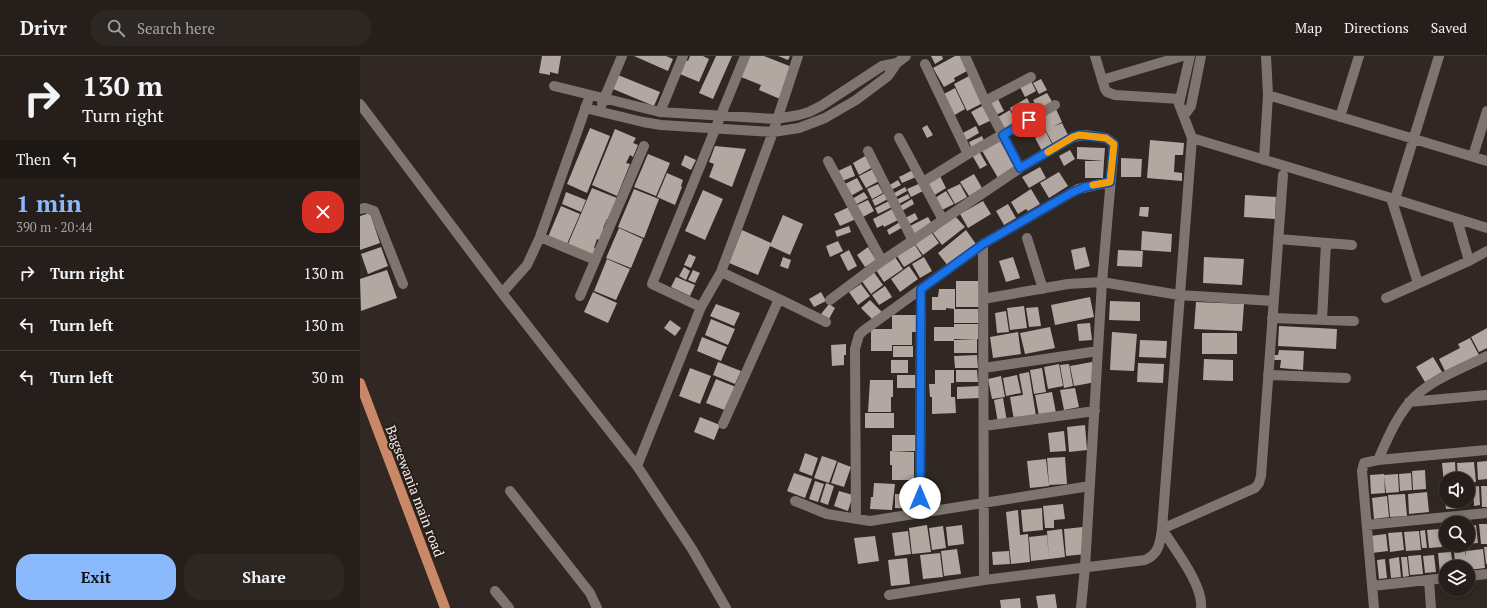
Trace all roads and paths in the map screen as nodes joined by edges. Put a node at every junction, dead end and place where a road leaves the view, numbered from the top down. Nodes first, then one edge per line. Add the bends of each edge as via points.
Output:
1 (622, 56) edge
2 (683, 56) edge
3 (745, 56) edge
4 (798, 56) edge
5 (906, 56) edge
6 (965, 56) edge
7 (1095, 56) edge
8 (1183, 56) edge
9 (1190, 56) edge
10 (1201, 56) edge
11 (1266, 56) edge
12 (1359, 56) edge
13 (1439, 56) edge
14 (1166, 58) edge
15 (897, 63) junction
16 (925, 64) dead end
17 (1031, 77) dead end
18 (1102, 80) junction
19 (554, 86) dead end
20 (590, 95) junction
21 (1268, 95) junction
22 (604, 99) junction
23 (1180, 99) junction
24 (985, 101) junction
25 (360, 104) edge
26 (1055, 105) dead end
27 (586, 108) junction
28 (1487, 111) edge
29 (600, 112) junction
30 (660, 112) junction
31 (1184, 116) junction
32 (721, 117) junction
33 (1340, 117) junction
34 (776, 119) junction
35 (1485, 124) edge
36 (716, 128) junction
37 (773, 132) junction
38 (1003, 135) junction
39 (899, 138) dead end
40 (1192, 138) junction
41 (1414, 139) junction
42 (644, 146) dead end
43 (868, 151) dead end
44 (968, 154) junction
45 (1473, 156) junction
46 (1264, 160) junction
47 (828, 161) dead end
48 (1487, 161) edge
49 (1020, 168) junction
50 (1283, 175) dead end
51 (923, 182) junction
52 (1110, 182) junction
53 (1393, 198) junction
54 (360, 209) edge
55 (1457, 219) junction
56 (943, 220) junction
57 (1487, 228) edge
58 (540, 237) junction
59 (1027, 238) dead end
60 (1278, 239) junction
61 (913, 241) junction
62 (1326, 243) junction
63 (983, 244) junction
64 (1352, 245) dead end
65 (1487, 251) edge
66 (595, 260) junction
67 (1469, 261) junction
68 (882, 262) junction
69 (721, 272) junction
70 (1102, 282) junction
71 (1418, 283) junction
72 (403, 284) dead end
73 (1043, 288) junction
74 (921, 289) junction
75 (502, 293) junction
76 (1179, 295) junction
77 (580, 296) dead end
78 (1386, 298) dead end
79 (779, 299) junction
80 (983, 299) junction
81 (830, 300) dead end
82 (1274, 301) junction
83 (701, 307) junction
84 (1272, 318) junction
85 (1322, 320) junction
86 (1354, 321) dead end
87 (826, 322) dead end
88 (1098, 351) junction
89 (1487, 356) edge
90 (984, 368) junction
91 (1268, 375) junction
92 (1346, 378) dead end
93 (360, 383) edge
94 (1487, 396) edge
95 (1409, 402) junction
96 (1095, 411) junction
97 (723, 424) dead end
98 (984, 426) junction
99 (1487, 450) edge
100 (1378, 460) junction
101 (637, 466) junction
102 (1090, 486) junction
103 (510, 491) dead end
104 (795, 500) dead end
105 (984, 503) junction
106 (920, 513) junction
107 (1487, 513) edge
108 (856, 518) junction
109 (1367, 525) junction
110 (1162, 529) junction
111 (1085, 567) junction
112 (1487, 574) edge
113 (1475, 575) edge
114 (1439, 579) edge
115 (984, 580) junction
116 (1429, 580) junction
117 (1372, 586) junction
118 (495, 591) dead end
119 (889, 595) dead end
120 (445, 608) edge
121 (509, 608) edge
122 (597, 608) edge
123 (726, 608) edge
124 (1081, 608) edge
125 (1201, 608) edge
126 (1374, 608) edge
127 (1431, 608) edge

1 - 22 street
2 - 30 street
3 - 32 street
4 - 34 street
5 - 15 street
6 - 24 street
7 - 18 street
8 - 14 street
9 - 23 street
10 - 31 street via 1191,106
11 - 21 street
12 - 33 street
13 - 41 street
14 - 18 street
15 - 34 street via 882,66 809,112
15 - 37 street via 888,76 839,110 799,128
16 - 44 street
17 - 24 street
18 - 23 street via 1105,89 1115,95
19 - 20 street
20 - 22 street
20 - 27 street
21 - 33 street
21 - 46 street
22 - 29 street
22 - 30 street
23 - 31 street via 1179,104
24 - 38 street
25 - 75 street
26 - 38 street
27 - 29 street
27 - 58 street
28 - 35 street
29 - 36 street via 661,125
30 - 32 street
31 - 40 street
32 - 34 street
32 - 36 street
33 - 41 street
34 - 37 street
35 - 45 street
36 - 37 street
36 - 83 street via 652,284
37 - 69 street
38 - 44 street
38 - 49 street
39 - 51 street
40 - 46 street
40 - 76 street
41 - 45 street
41 - 53 street
42 - 66 street
43 - 61 street
44 - 51 street
45 - 48 street
46 - 53 street
47 - 68 street
49 - 52 street via 1073,137 1085,135 1106,138 1114,144
49 - 56 street
50 - 60 street
51 - 56 street
52 - 63 street via 1078,190
52 - 70 street
53 - 55 street
53 - 71 street
54 - 72 street via 374,211
55 - 57 street
55 - 67 street
56 - 61 street
58 - 66 street
58 - 75 street via 527,265
59 - 73 street
60 - 62 street
60 - 82 street
61 - 68 street
62 - 64 street
62 - 85 street
63 - 74 street
63 - 80 street
65 - 67 street
66 - 77 street
67 - 71 street
68 - 81 street
69 - 79 street
69 - 83 street
70 - 73 street
70 - 76 street
70 - 88 street
71 - 78 street
73 - 80 street
74 - 106 street
74 - 108 street via 863,331 856,343
75 - 101 street
76 - 82 street
76 - 110 street
79 - 87 street
79 - 97 street
80 - 90 street
82 - 84 street
83 - 101 street
84 - 85 street
84 - 91 street
85 - 86 street
88 - 90 street
88 - 96 street
89 - 95 street via 1430,384
90 - 98 street
91 - 92 street
91 - 110 street via 1259,483 1255,488
93 - 120 main road, Bagsewania main road
94 - 95 street
95 - 100 street
96 - 98 street
96 - 102 street
98 - 105 street
99 - 100 street
100 - 109 street via 1368,461 1363,465
101 - 123 street via 692,549
102 - 105 street
102 - 111 street
103 - 122 street via 590,593
104 - 108 street via 827,514
105 - 106 street
105 - 115 street
106 - 108 street via 870,521
107 - 109 street
109 - 117 street
110 - 111 street via 1159,546 1150,558
110 - 125 street via 1195,582 1200,594
111 - 115 street
111 - 124 street
112 - 113 street
114 - 116 street
115 - 119 street
116 - 117 street
116 - 127 street
117 - 126 street
118 - 121 street

